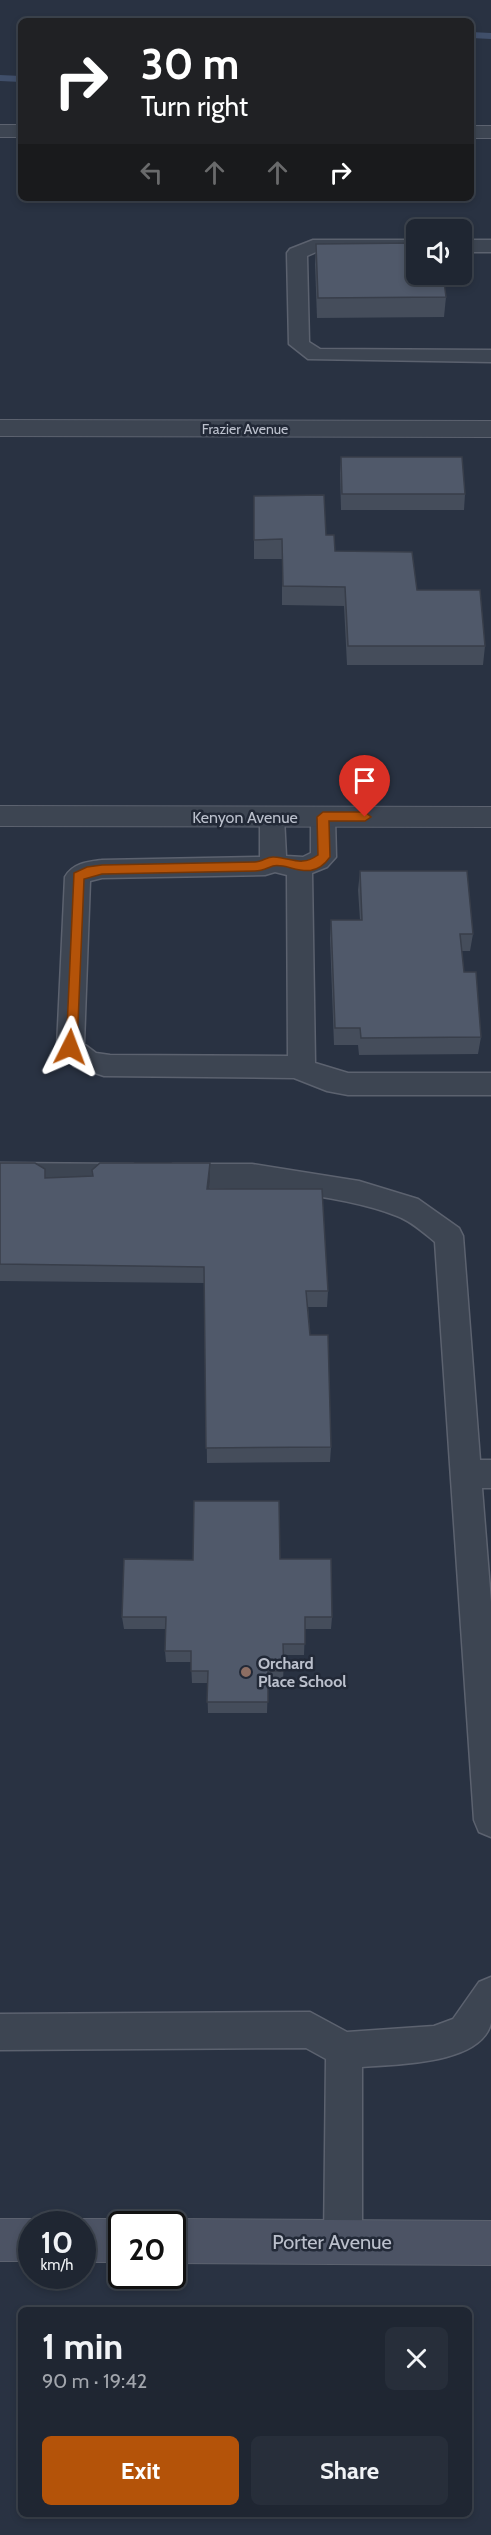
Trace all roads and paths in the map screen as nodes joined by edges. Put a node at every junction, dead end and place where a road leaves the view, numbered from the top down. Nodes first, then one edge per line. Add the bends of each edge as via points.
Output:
1 (0, 131) edge
2 (18, 131) edge
3 (474, 132) edge
4 (491, 132) edge
5 (406, 246) edge
6 (472, 246) edge
7 (491, 246) edge
8 (491, 356) edge
9 (0, 428) edge
10 (491, 429) edge
11 (0, 816) edge
12 (272, 817) junction
13 (323, 817) junction
14 (491, 817) edge
15 (273, 861) junction
16 (299, 867) junction
17 (302, 1069) junction
18 (491, 1084) edge
19 (0, 1175) edge
20 (478, 1474) edge
21 (491, 1820) edge
22 (491, 1994) edge
23 (0, 2032) edge
24 (344, 2050) junction
25 (0, 2240) edge
26 (18, 2240) edge
27 (186, 2241) edge
28 (343, 2243) junction
29 (491, 2243) edge

1 - 2 street
3 - 4 street
5 - 8 lane via 313,246 297,253 299,344 315,355
6 - 7 lane
9 - 10 street, Frazier Avenue
11 - 12 street, Kenyon Avenue
12 - 13 street, Kenyon Avenue
12 - 15 lane
13 - 14 street, Kenyon Avenue
13 - 16 lane via 324,857 313,865
15 - 16 lane
15 - 17 lane via 255,867 102,870 78,876 70,1047 91,1063 110,1066
16 - 17 lane
17 - 18 lane via 348,1084
19 - 20 lane via 252,1176 358,1193 408,1207 449,1236
20 - 21 lane
22 - 24 lane via 465,2031 434,2044
23 - 24 lane via 310,2030
24 - 28 lane
25 - 26 street
27 - 28 street, Porter Avenue
28 - 29 street, Porter Avenue

